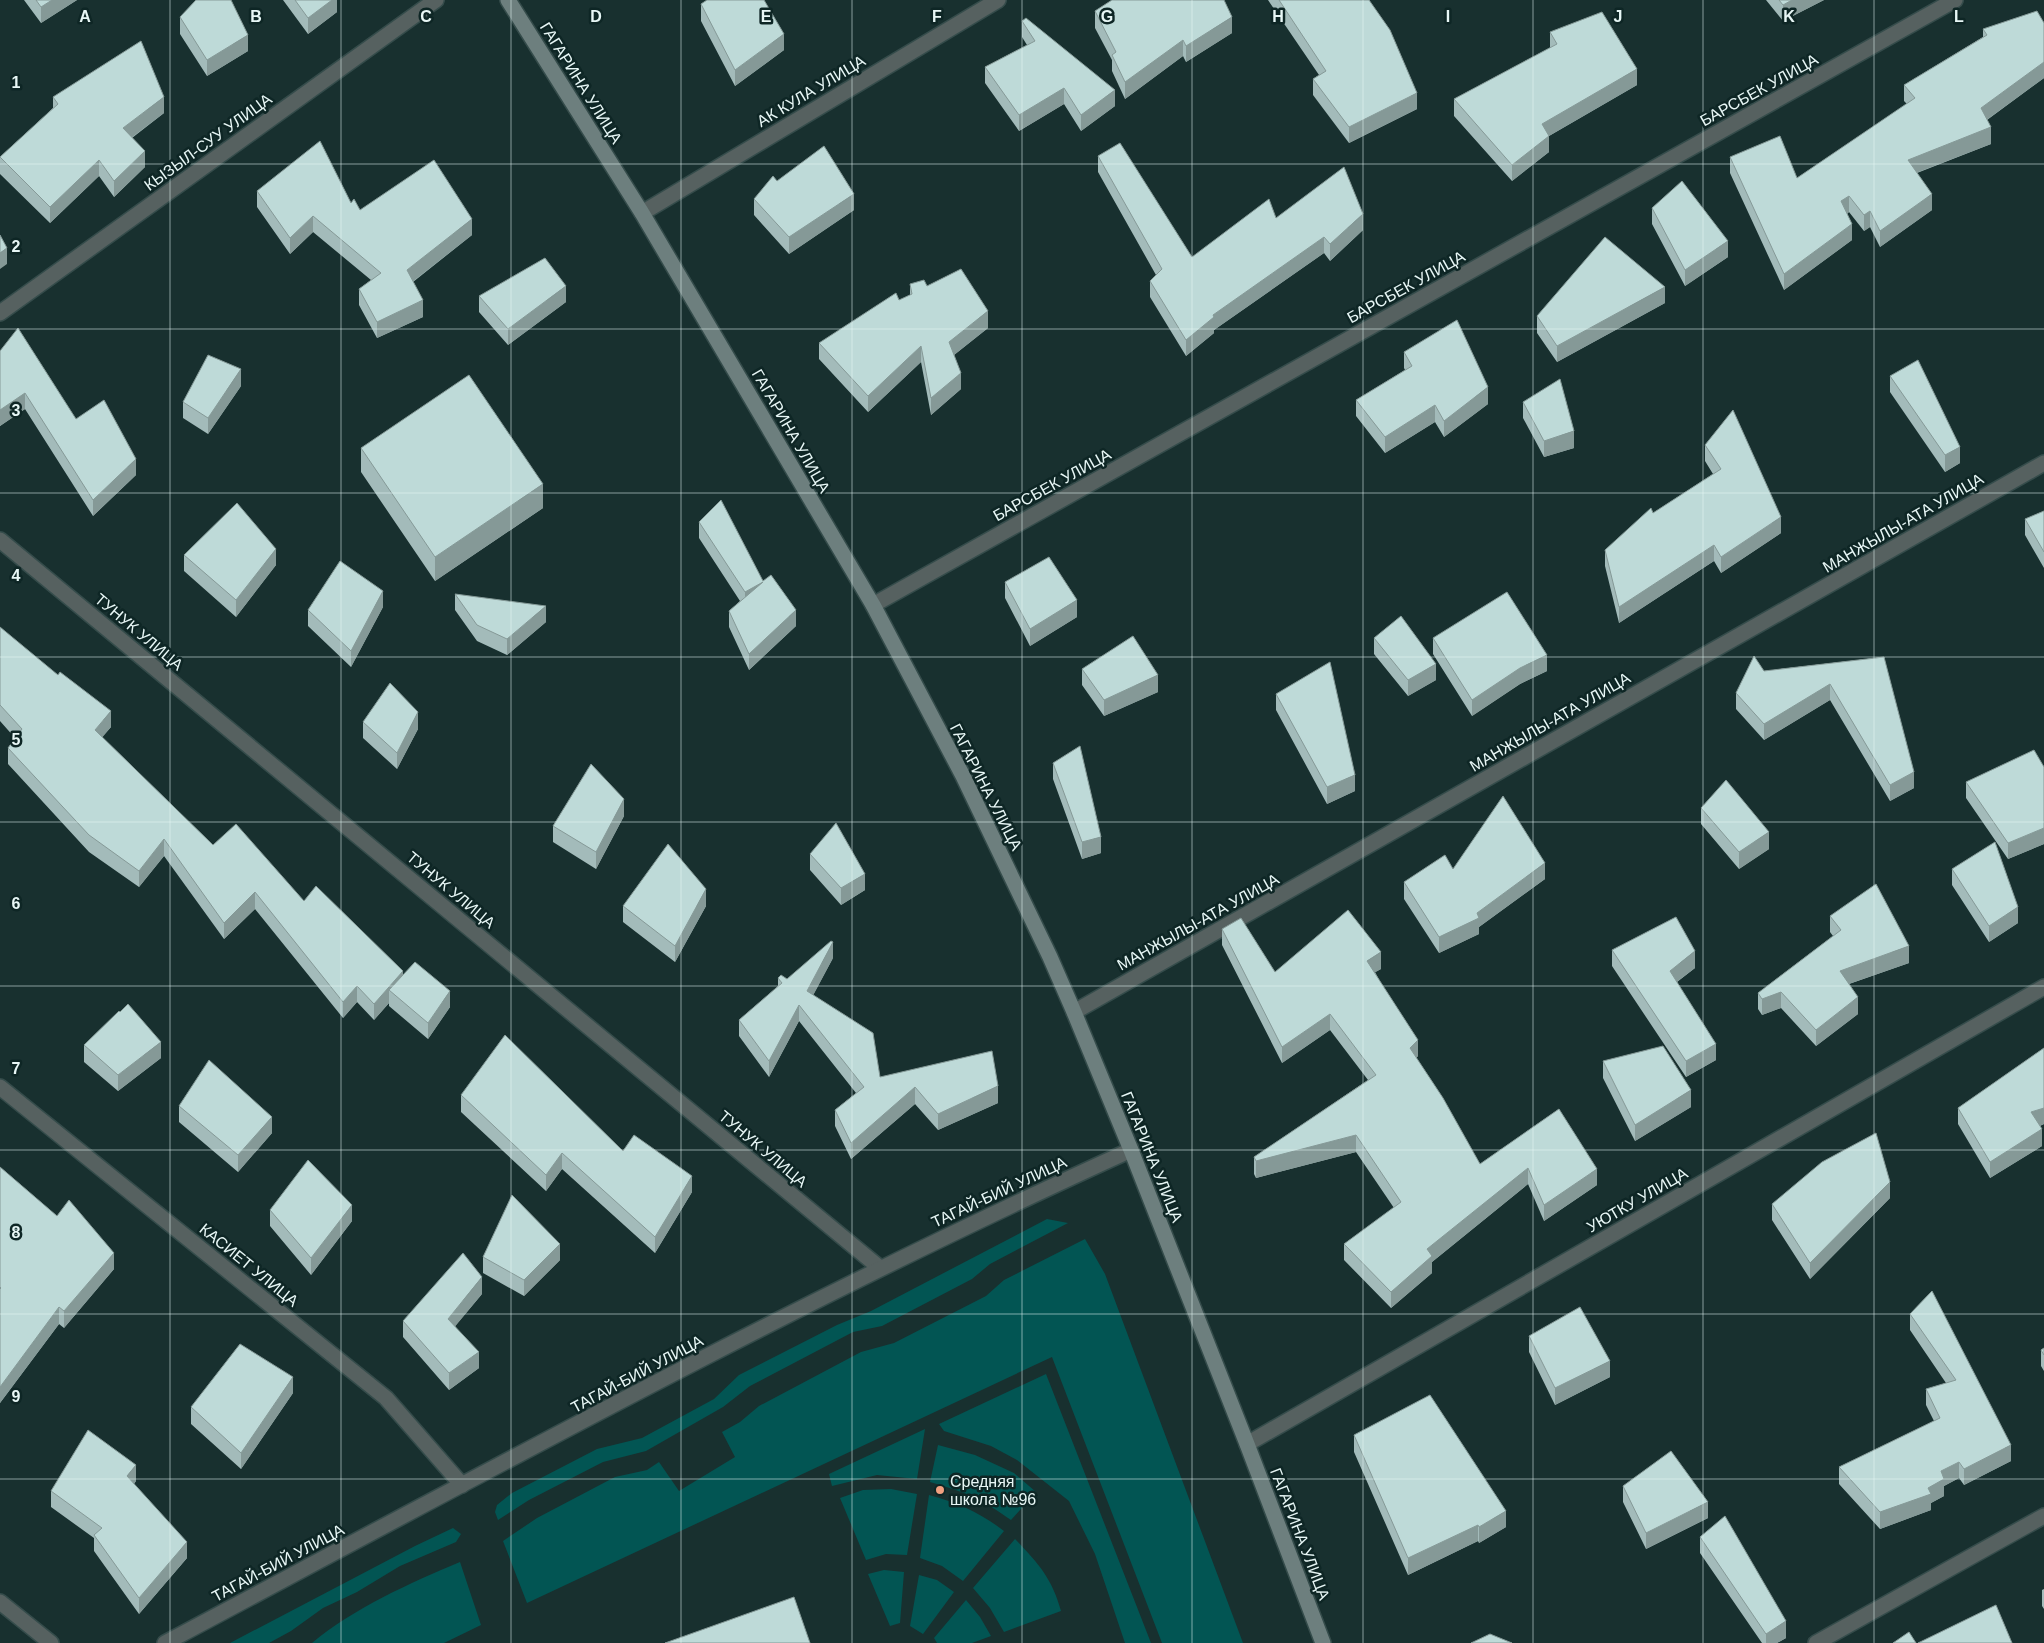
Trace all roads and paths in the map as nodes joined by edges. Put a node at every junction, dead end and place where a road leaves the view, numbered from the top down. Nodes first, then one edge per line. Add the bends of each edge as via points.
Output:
1 (436, 0) edge
2 (508, 0) edge
3 (998, 0) edge
4 (1955, 0) edge
5 (642, 212) junction
6 (0, 313) edge
7 (2044, 463) edge
8 (0, 540) edge
9 (873, 605) junction
10 (2044, 987) edge
11 (1074, 1012) junction
12 (0, 1087) edge
13 (1131, 1150) junction
14 (880, 1268) junction
15 (1247, 1444) junction
16 (462, 1485) junction
17 (2044, 1516) edge
18 (0, 1602) edge
19 (51, 1643) edge
20 (165, 1643) edge
21 (1323, 1643) edge
22 (1816, 1643) edge

1 - 6 street, КЫЗЫЛ-СУУ УЛИЦА
2 - 5 main road, ГАГАРИНА УЛИЦА
3 - 5 street, АК КУЛА УЛИЦА
4 - 9 street, БАРСБЕК УЛИЦА
5 - 9 main road, ГАГАРИНА УЛИЦА
7 - 11 street, МАНЖЫЛЫ-АТА УЛИЦА
8 - 14 street, ТУНУК УЛИЦА
9 - 11 main road, ГАГАРИНА УЛИЦА via 963,776
10 - 15 street, УЮТКУ УЛИЦА
11 - 13 main road, ГАГАРИНА УЛИЦА
12 - 16 street, КАСИЕТ УЛИЦА via 386,1398
13 - 14 street, ТАГАЙ-БИЙ УЛИЦА
13 - 15 main road, ГАГАРИНА УЛИЦА
14 - 16 street, ТАГАЙ-БИЙ УЛИЦА
15 - 21 main road, ГАГАРИНА УЛИЦА
16 - 20 street, ТАГАЙ-БИЙ УЛИЦА
17 - 22 street
18 - 19 street

